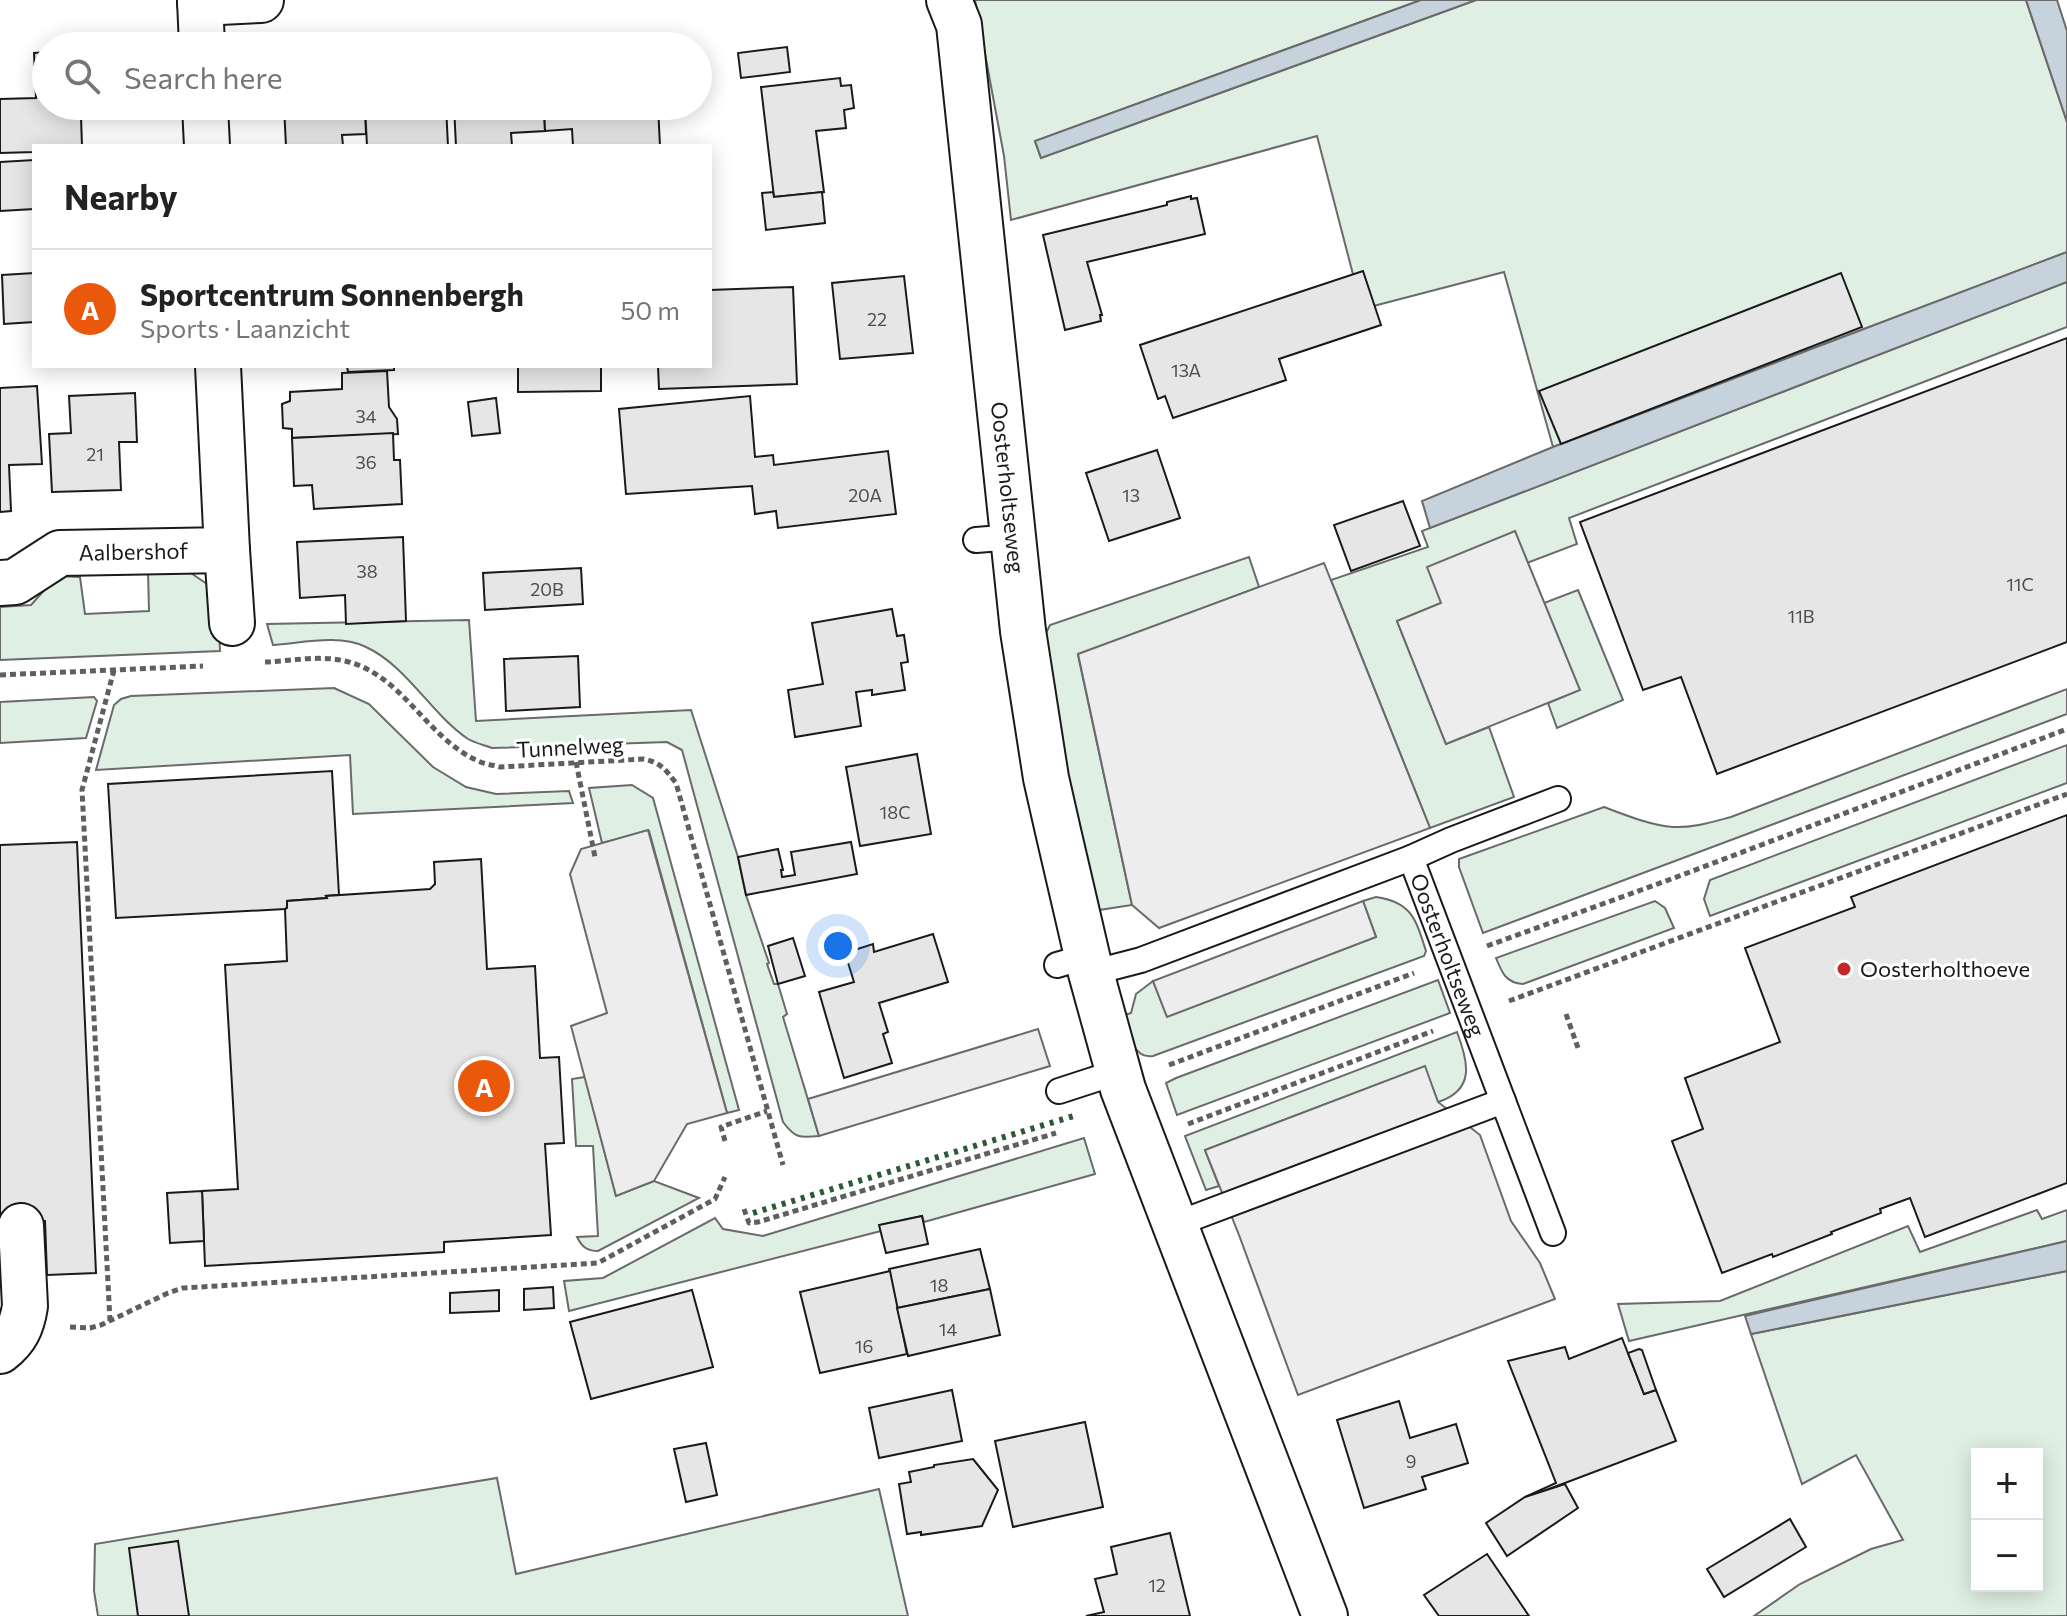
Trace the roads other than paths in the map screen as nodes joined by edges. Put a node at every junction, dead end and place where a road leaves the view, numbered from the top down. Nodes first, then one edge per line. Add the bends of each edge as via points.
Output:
1 (261, 0) edge
2 (949, 0) edge
3 (200, 1) edge
4 (201, 32) edge
5 (206, 120) edge
6 (207, 144) edge
7 (218, 368) edge
8 (227, 550) junction
9 (0, 583) edge
10 (232, 623) dead end
11 (1558, 799) dead end
12 (1411, 858) junction
13 (1079, 965) junction
14 (1119, 1074) junction
15 (1059, 1091) dead end
16 (1503, 1101) junction
17 (1195, 1217) dead end
18 (21, 1226) dead end
19 (1553, 1233) dead end
20 (11, 1338) edge
21 (1325, 1616) edge

1 - 3 street
2 - 13 street, Oosterholtseweg via 959,25 995,538 1023,631
3 - 4 street
5 - 6 street
7 - 8 street
8 - 9 street, Aalbershof via 60,553 15,582
8 - 10 street
11 - 12 lane
12 - 13 lane, Oosterholtseweg via 1141,960
12 - 16 lane, Oosterholtseweg
13 - 14 street, Oosterholtseweg
14 - 15 lane
14 - 21 street, Oosterholtseweg
16 - 17 lane
16 - 19 lane, Oosterholtseweg
18 - 20 street via 25,1306

